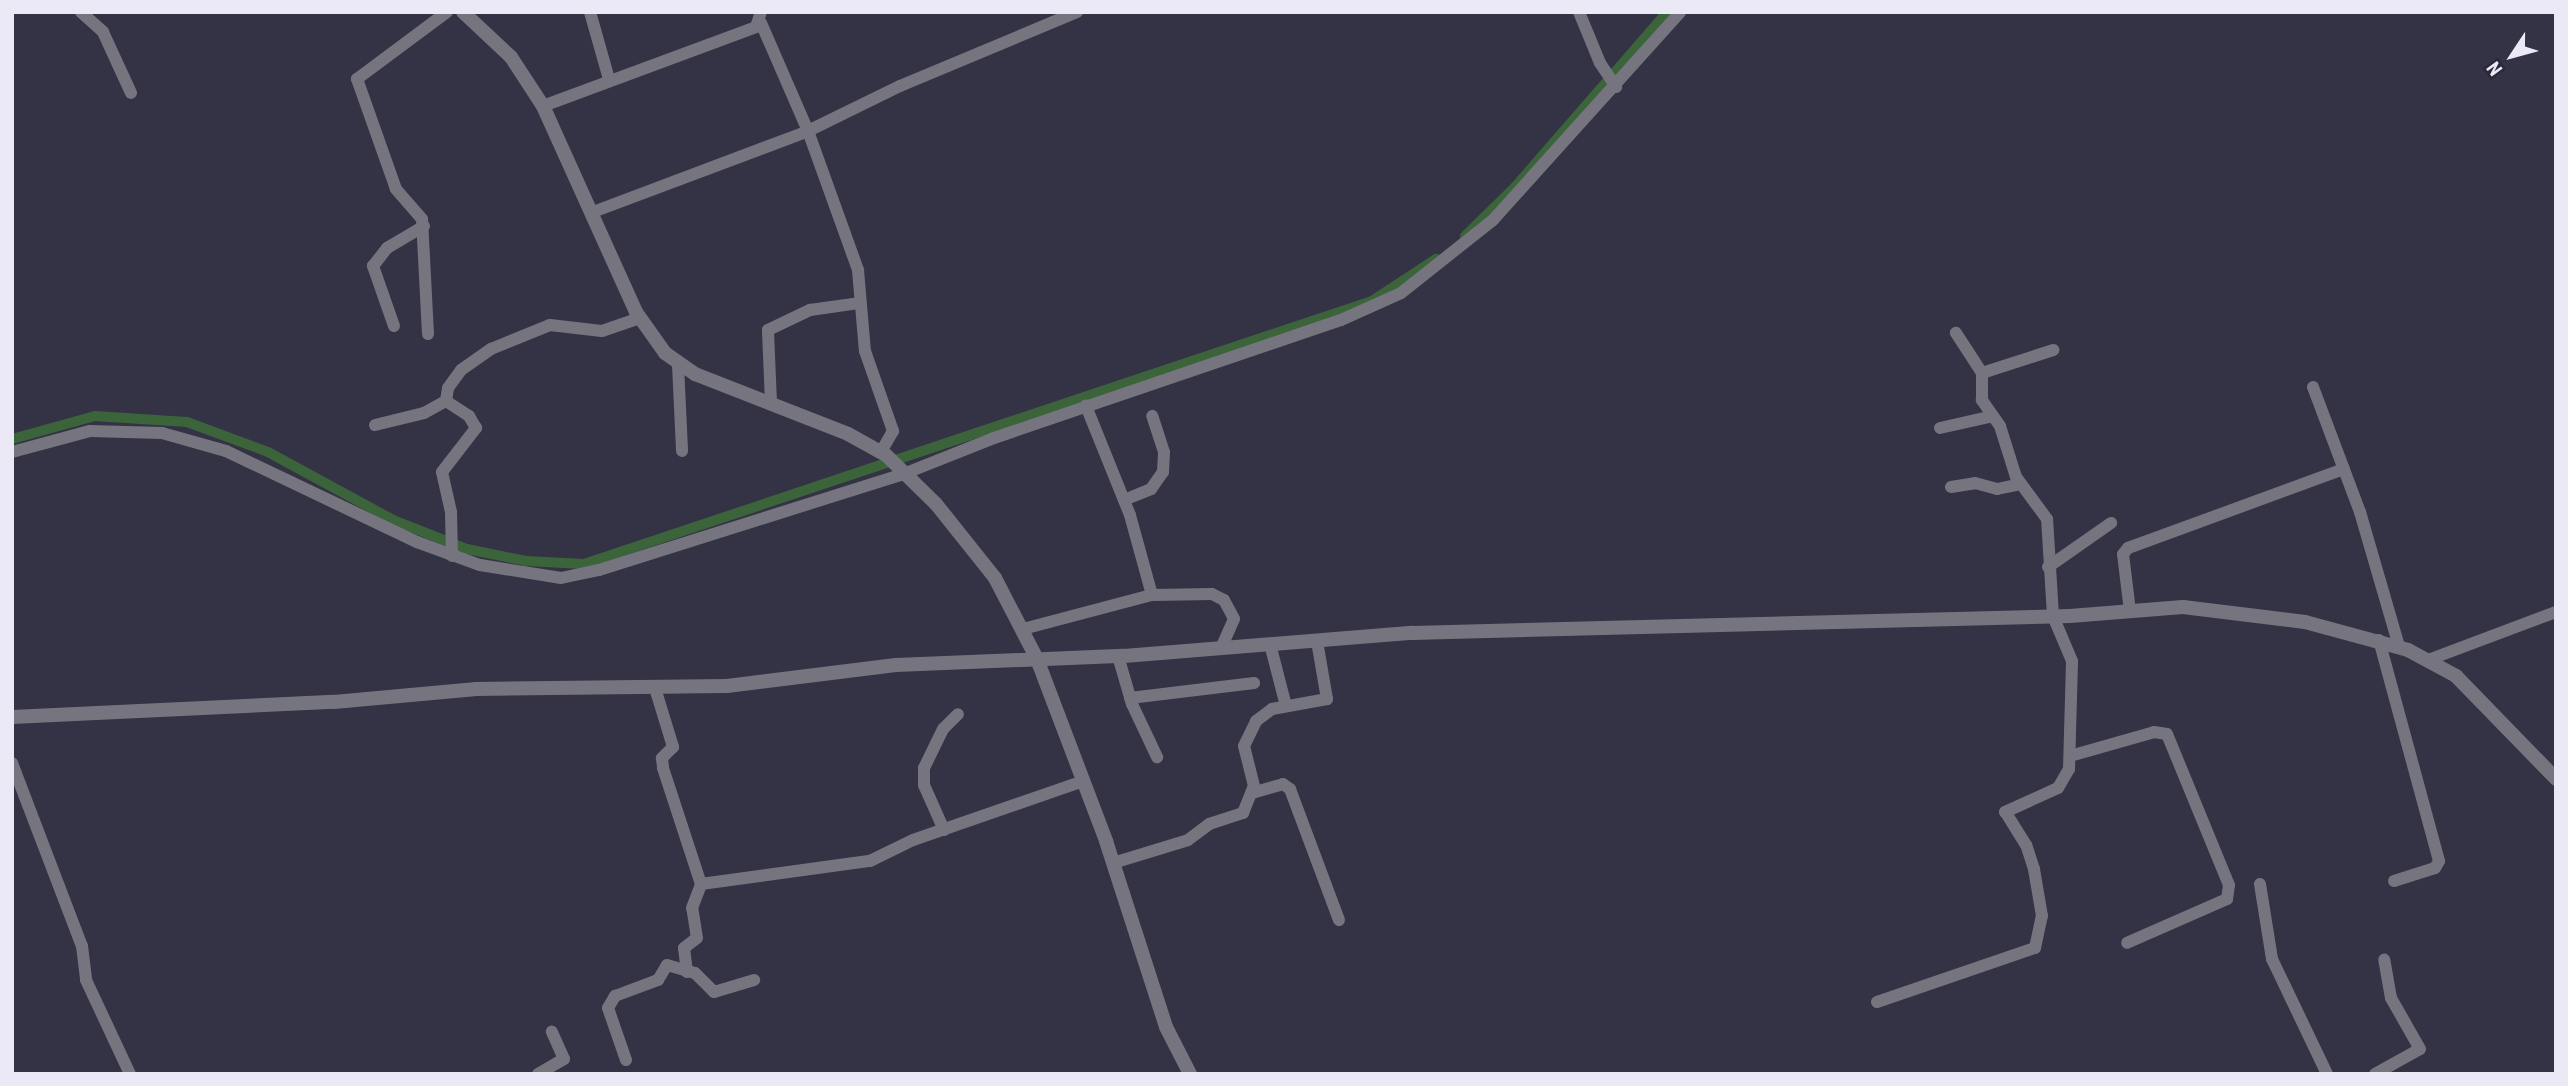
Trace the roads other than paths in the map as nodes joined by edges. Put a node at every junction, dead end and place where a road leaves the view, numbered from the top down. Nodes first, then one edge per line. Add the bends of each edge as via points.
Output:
1 (81, 12) edge
2 (447, 12) edge
3 (463, 12) edge
4 (1077, 12) edge
5 (1579, 12) edge
6 (1680, 12) edge
7 (595, 16) edge
8 (761, 18) edge
9 (609, 79) junction
10 (1616, 84) junction
11 (131, 93) dead end
12 (543, 106) junction
13 (808, 131) junction
14 (593, 212) junction
15 (424, 226) junction
16 (859, 303) junction
17 (640, 318) junction
18 (394, 326) dead end
19 (1956, 333) dead end
20 (428, 334) dead end
21 (2053, 350) dead end
22 (678, 365) junction
23 (1982, 373) junction
24 (2314, 387) dead end
25 (446, 401) junction
26 (771, 403) junction
27 (1086, 406) junction
28 (1152, 416) dead end
29 (1993, 416) junction
30 (375, 425) dead end
31 (1940, 428) dead end
32 (682, 451) dead end
33 (12, 452) edge
34 (884, 453) junction
35 (2344, 469) junction
36 (902, 470) junction
37 (2021, 484) junction
38 (1951, 487) dead end
39 (1124, 500) junction
40 (2110, 523) dead end
41 (451, 553) junction
42 (2048, 567) junction
43 (1152, 595) junction
44 (2130, 611) junction
45 (2556, 612) edge
46 (2053, 616) junction
47 (1023, 629) junction
48 (2379, 640) junction
49 (1317, 641) junction
50 (1270, 644) junction
51 (2399, 646) junction
52 (1221, 648) junction
53 (1118, 656) junction
54 (1037, 659) junction
55 (2428, 660) junction
56 (1254, 683) dead end
57 (654, 688) junction
58 (1130, 698) junction
59 (1286, 706) junction
60 (958, 714) dead end
61 (12, 717) edge
62 (2070, 756) junction
63 (1157, 757) dead end
64 (12, 763) edge
65 (2556, 779) edge
66 (1083, 781) junction
67 (1252, 793) junction
68 (944, 830) junction
69 (1113, 863) junction
70 (2394, 881) dead end
71 (701, 884) junction
72 (2260, 884) dead end
73 (1339, 920) dead end
74 (2127, 943) dead end
75 (2384, 960) dead end
76 (687, 972) junction
77 (754, 980) dead end
78 (1877, 1002) dead end
79 (552, 1032) dead end
80 (626, 1060) dead end
81 (130, 1074) edge
82 (538, 1074) edge
83 (1190, 1074) edge
84 (2327, 1074) edge
85 (2375, 1074) edge

1 - 11 street via 103,32
2 - 15 street via 357,79 396,189
3 - 12 street via 511,57
4 - 13 street via 900,86
5 - 10 street via 1600,63
6 - 10 street
7 - 9 street
8 - 9 street
8 - 13 street
9 - 12 street
10 - 27 street via 1493,220 1401,292 1341,320
12 - 14 street
13 - 14 street
13 - 16 street via 858,270
14 - 17 street
15 - 18 street via 387,248 373,266
15 - 20 street via 422,279
16 - 26 street via 810,310 768,330
16 - 34 street via 865,351 893,431
17 - 22 street via 653,341
17 - 25 street via 602,331 559,323 503,343 461,370 448,388
19 - 23 street
21 - 23 street
22 - 26 street
22 - 32 street
23 - 29 street via 1982,400
24 - 35 street
25 - 30 street via 424,413
25 - 41 street via 470,416 476,428 442,472 452,525
26 - 34 street
27 - 36 street
27 - 39 street
28 - 39 street via 1164,452 1163,472 1151,489
29 - 31 street
29 - 37 street
33 - 41 street via 90,431 162,433 226,451
34 - 36 street
35 - 44 street via 2128,548 2123,554
35 - 51 street
36 - 41 street via 582,575 561,578 520,573
36 - 47 street via 977,554
37 - 38 street via 1997,489 1975,483
37 - 42 street via 2047,519
39 - 43 street
40 - 42 street
42 - 46 street
43 - 47 street
43 - 52 street via 1212,594 1224,600 1234,619
44 - 46 street
44 - 48 street via 2183,607 2245,613
45 - 55 street
46 - 49 street via 1485,631
46 - 62 street via 2072,661
47 - 54 street
48 - 51 street
48 - 70 street via 2413,780 2439,861 2435,868
49 - 50 street
49 - 59 street via 1328,699
50 - 52 street
50 - 59 street
51 - 55 street
52 - 53 street
53 - 54 street
53 - 58 street
54 - 57 street via 896,665 727,686
54 - 66 street
55 - 65 street via 2470,690
56 - 58 street
57 - 61 street via 475,689 334,702
57 - 71 street via 673,747 663,758 663,768
58 - 63 street
59 - 67 street via 1265,711 1246,739
60 - 68 street via 943,729 924,768 924,785
62 - 74 street via 2154,732 2167,734 2229,885 2227,899
62 - 78 street via 2066,780 2058,788 2005,812 2026,845 2034,869 2042,916 2035,948
64 - 81 street via 82,946 83,972
66 - 68 street
66 - 69 street
67 - 69 street via 1240,815 1209,824 1188,840
67 - 73 street via 1283,784 1290,789
68 - 71 street via 854,865
69 - 83 street via 1166,1027
71 - 76 street via 692,908 696,938 684,948
72 - 84 street via 2272,959
75 - 85 street via 2392,998 2420,1049
76 - 77 street via 695,973 715,992
76 - 80 street via 667,965 658,980 610,1000 608,1008
79 - 82 street via 564,1059

